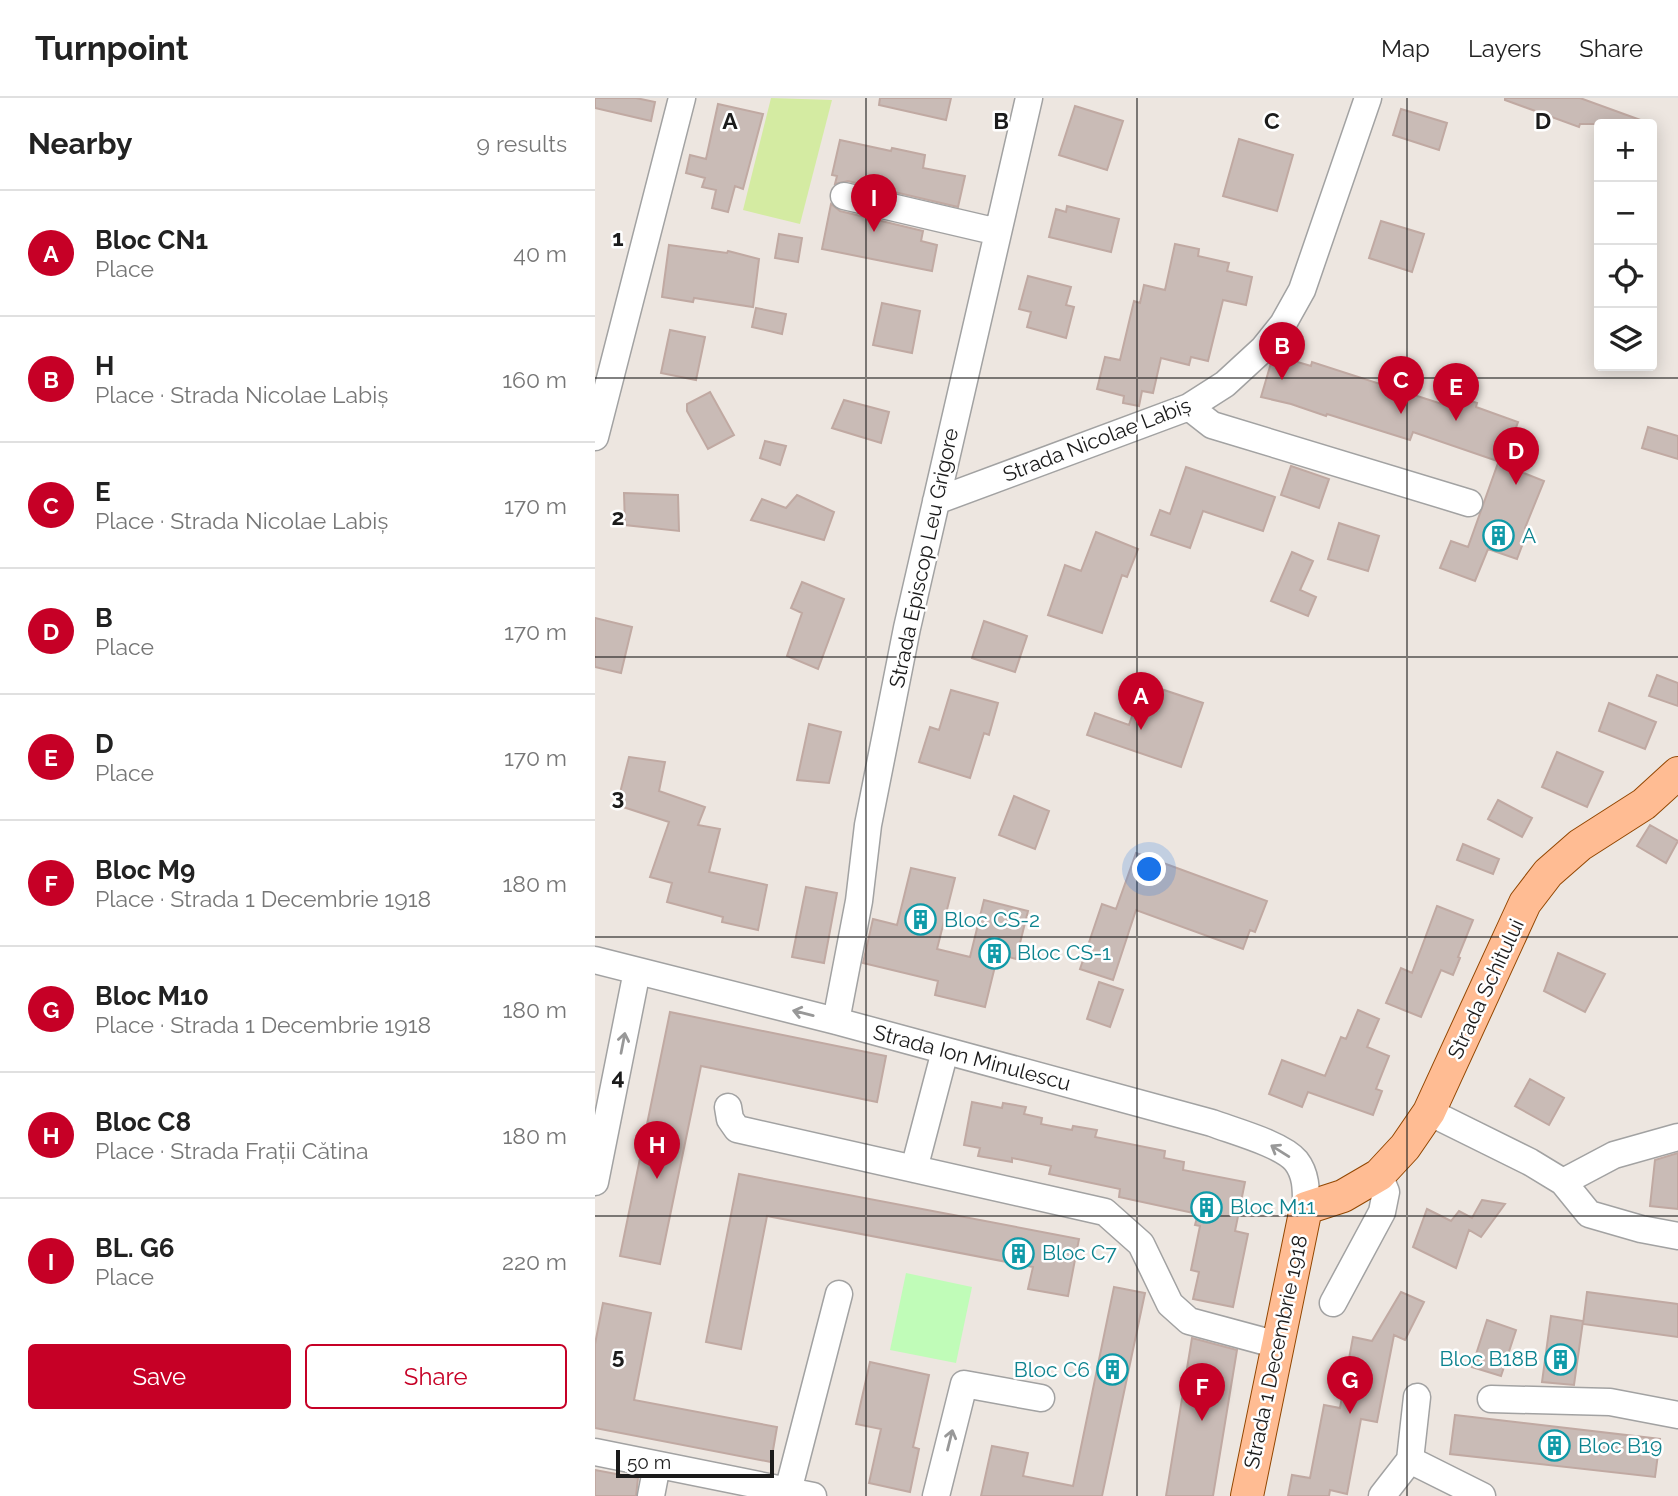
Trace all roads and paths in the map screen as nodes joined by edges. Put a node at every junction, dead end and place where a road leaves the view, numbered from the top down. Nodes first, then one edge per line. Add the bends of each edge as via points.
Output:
1 (682, 98) edge
2 (1029, 98) edge
3 (1368, 98) edge
4 (844, 196) dead end
5 (998, 232) junction
6 (1189, 407) junction
7 (595, 437) edge
8 (936, 501) junction
9 (1469, 503) dead end
10 (1678, 773) edge
11 (595, 960) edge
12 (637, 971) junction
13 (836, 1021) junction
14 (945, 1051) junction
15 (728, 1107) dead end
16 (1429, 1112) junction
17 (1678, 1137) edge
18 (914, 1169) junction
19 (1379, 1175) junction
20 (595, 1182) edge
21 (1563, 1182) junction
22 (1305, 1208) junction
23 (1678, 1236) edge
24 (839, 1294) dead end
25 (1333, 1303) dead end
26 (1277, 1345) junction
27 (1417, 1397) dead end
28 (1041, 1398) dead end
29 (1491, 1399) dead end
30 (1678, 1415) edge
31 (595, 1452) edge
32 (1410, 1460) junction
33 (657, 1465) junction
34 (801, 1494) edge
35 (651, 1496) edge
36 (936, 1496) edge
37 (1247, 1496) edge
38 (1382, 1496) edge
39 (1482, 1496) edge

1 - 7 street
2 - 5 street, Strada Episcop Leu Grigore
3 - 6 street, Strada Nicolae Labiș via 1302,290 1283,324 1225,384
4 - 5 street
5 - 8 street, Strada Episcop Leu Grigore
6 - 8 street, Strada Nicolae Labiș
6 - 9 street via 1212,425
8 - 13 street, Strada Episcop Leu Grigore via 868,825
10 - 16 main road, Strada Schitului via 1644,804 1580,845 1548,873 1525,903
11 - 12 street, Strada Ion Minulescu
13 -> 12 street, Strada Ion Minulescu
20 -> 12 street
13 - 14 street, Strada Ion Minulescu
14 - 18 street
22 -> 14 street, Strada Ion Minulescu via 1306,1184 1295,1160 1268,1143 1212,1123
15 - 18 street via 737,1129
16 - 19 main road, Strada Schitului
16 - 21 street
17 - 21 street via 1614,1156
18 - 26 street via 1105,1212 1141,1244 1170,1304 1189,1321
19 - 22 main road, Strada Schitului via 1343,1196
19 - 25 street via 1386,1192 1382,1212
21 - 23 street via 1588,1214
22 - 26 main road, Strada 1 Decembrie 1918
24 - 34 street
26 - 37 main road, Strada 1 Decembrie 1918
27 - 32 street
36 -> 28 street via 964,1384
29 - 30 street via 1610,1402
31 - 33 street
32 - 38 street
32 - 39 street
33 - 34 street
33 - 35 street

